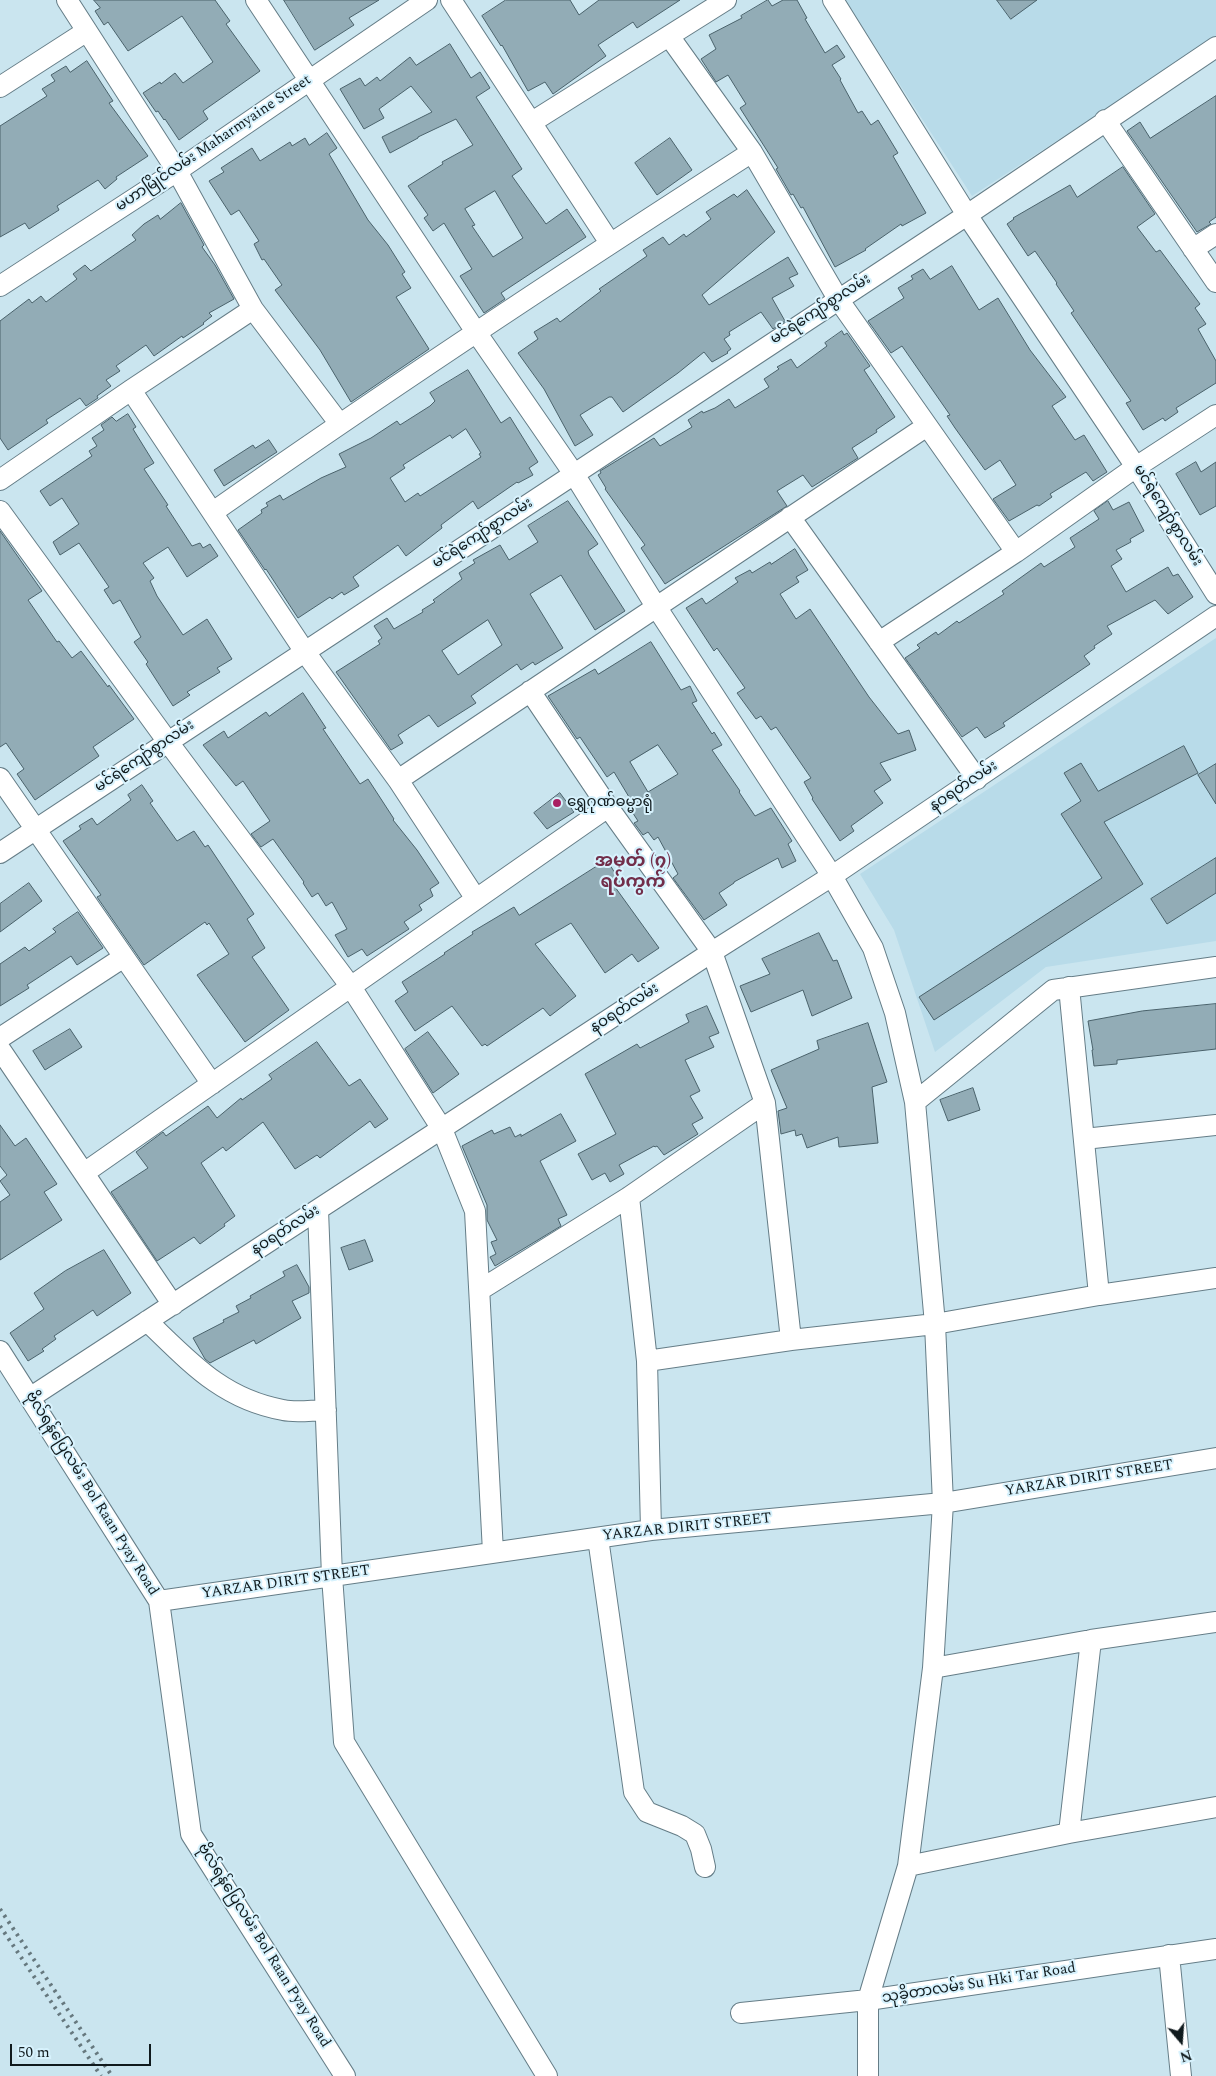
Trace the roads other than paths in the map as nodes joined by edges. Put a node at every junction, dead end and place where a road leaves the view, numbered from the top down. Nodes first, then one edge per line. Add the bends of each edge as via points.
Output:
1 (67, 0) edge
2 (256, 0) edge
3 (427, 0) edge
4 (450, 0) edge
5 (726, 0) edge
6 (833, 0) edge
7 (87, 31) junction
8 (669, 36) junction
9 (1216, 47) edge
10 (309, 81) junction
11 (0, 87) edge
12 (1105, 120) junction
13 (532, 122) junction
14 (752, 152) junction
15 (177, 170) junction
16 (967, 215) junction
17 (1216, 234) edge
18 (610, 243) junction
19 (1193, 249) junction
20 (1216, 282) edge
21 (0, 286) edge
22 (838, 299) junction
23 (253, 309) junction
24 (476, 332) junction
25 (131, 390) junction
26 (1216, 415) edge
27 (339, 424) junction
28 (927, 426) junction
29 (1136, 467) junction
30 (574, 474) junction
31 (0, 480) edge
32 (0, 511) edge
33 (213, 512) junction
34 (790, 517) junction
35 (1016, 552) junction
36 (1216, 594) edge
37 (657, 608) junction
38 (1216, 616) edge
39 (879, 642) junction
40 (305, 652) junction
41 (530, 691) junction
42 (168, 742) junction
43 (0, 778) edge
44 (977, 779) junction
45 (398, 780) junction
46 (608, 807) junction
47 (36, 829) junction
48 (0, 853) edge
49 (832, 876) junction
50 (476, 899) junction
51 (712, 952) junction
52 (124, 956) junction
53 (1216, 967) edge
54 (351, 986) junction
55 (1069, 987) junction
56 (0, 1038) edge
57 (0, 1049) edge
58 (212, 1084) junction
59 (915, 1102) junction
60 (765, 1103) junction
61 (1216, 1125) edge
62 (442, 1129) junction
63 (1084, 1139) junction
64 (84, 1173) junction
65 (629, 1197) junction
66 (318, 1210) junction
67 (1216, 1278) edge
68 (480, 1290) junction
69 (1099, 1295) junction
70 (173, 1305) junction
71 (147, 1321) junction
72 (935, 1324) junction
73 (791, 1340) junction
74 (0, 1351) edge
75 (647, 1361) junction
76 (31, 1398) junction
77 (326, 1410) junction
78 (1216, 1458) edge
79 (943, 1503) junction
80 (651, 1530) junction
81 (598, 1538) junction
82 (493, 1552) junction
83 (332, 1576) junction
84 (159, 1601) junction
85 (1216, 1622) edge
86 (1091, 1640) junction
87 (933, 1668) junction
88 (1216, 1807) edge
89 (1069, 1833) junction
90 (908, 1866) junction
91 (705, 1867) dead end
92 (1216, 1949) edge
93 (1169, 1955) junction
94 (868, 2000) junction
95 (741, 2013) dead end
96 (345, 2076) edge
97 (547, 2076) edge
98 (868, 2076) edge
99 (1181, 2076) edge

1 - 7 street
2 - 10 street
3 - 10 street, မဟာမြိုင်လမ်း Maharmyaine Street
4 - 13 street
5 - 8 street
6 - 16 street, မင်ရဲကျော်စွာလမ်း
7 - 11 street
7 - 15 street
8 - 13 street
8 - 14 street
9 - 12 street, မင်ရဲကျော်စွာလမ်း
10 - 15 street, မဟာမြိုင်လမ်း Maharmyaine Street
10 - 24 street
12 - 16 street, မင်ရဲကျော်စွာလမ်း
12 - 19 street
13 - 18 street
14 - 18 street
14 - 22 street
15 - 21 street, မဟာမြိုင်လမ်း Maharmyaine Street
15 - 23 street
16 - 22 street, မင်ရဲကျော်စွာလမ်း
16 - 29 street, မင်ရဲကျော်စွာလမ်း
17 - 19 street
18 - 24 street
19 - 20 street
22 - 28 street
22 - 30 street, မင်ရဲကျော်စွာလမ်း
23 - 25 street
23 - 27 street
24 - 27 street
24 - 30 street
25 - 31 street
25 - 33 street
26 - 29 street
27 - 33 street
28 - 34 street
28 - 35 street
29 - 35 street
29 - 36 street, မင်ရဲကျော်စွာလမ်း
30 - 37 street
30 - 40 street, မင်ရဲကျော်စွာလမ်း
32 - 42 street
33 - 40 street
34 - 37 street
34 - 39 street
35 - 39 street
37 - 41 street
37 - 49 street
38 - 44 street, နဝရတ်လမ်း
39 - 44 street
40 - 42 street, မင်ရဲကျော်စွာလမ်း
40 - 45 street
41 - 45 street
41 - 46 street
42 - 47 street, မင်ရဲကျော်စွာလမ်း
42 - 54 street
43 - 47 street
44 - 49 street, နဝရတ်လမ်း
45 - 50 street
46 - 50 street
46 - 51 street
47 - 48 street, မင်ရဲကျော်စွာလမ်း
47 - 52 street
49 - 51 street, နဝရတ်လမ်း
49 - 59 street via 873,948 895,1014
50 - 54 street
51 - 60 street
51 - 62 street, နဝရတ်လမ်း
52 - 56 street
52 - 58 street
53 - 55 street
54 - 58 street
54 - 62 street
55 - 59 street via 1053,990
55 - 63 street
57 - 64 street
58 - 64 street
59 - 72 street
60 - 65 street
60 - 73 street
61 - 63 street
62 - 66 street, နဝရတ်လမ်း
62 - 68 street via 475,1211
63 - 69 street
64 - 70 street
65 - 68 street
65 - 75 street
66 - 70 street, နဝရတ်လမ်း
66 - 77 street
67 - 69 street
68 - 82 street
69 - 72 street
70 - 71 street, နဝရတ်လမ်း
71 - 76 street, နဝရတ်လမ်း
71 - 77 street via 203,1375 240,1398 285,1411
72 - 73 street
72 - 79 street
73 - 75 street
74 - 76 street, ဗိုလ်ရန်ပြေလမ်း Bol Raan Pyay Road
75 - 80 street
76 - 84 street, ဗိုလ်ရန်ပြေလမ်း Bol Raan Pyay Road
77 - 83 street
78 - 79 street, YARZAR DIRIT STREET
79 - 80 street, YARZAR DIRIT STREET
79 - 87 street
80 - 81 street, YARZAR DIRIT STREET
81 - 82 street, YARZAR DIRIT STREET
81 - 91 street via 634,1792 647,1812 695,1834
82 - 83 street, YARZAR DIRIT STREET
83 - 84 street, YARZAR DIRIT STREET
83 - 97 street via 344,1742
84 - 96 street, ဗိုလ်ရန်ပြေလမ်း Bol Raan Pyay Road via 192,1834
85 - 86 street
86 - 87 street
86 - 89 street
87 - 90 street
88 - 89 street
89 - 90 street
90 - 94 street
92 - 93 street, သုခိ့တာလမ်း Su Hki Tar Road
93 - 94 street, သုခိ့တာလမ်း Su Hki Tar Road
93 - 99 street
94 - 95 street, သုခိ့တာလမ်း Su Hki Tar Road
94 - 98 street

